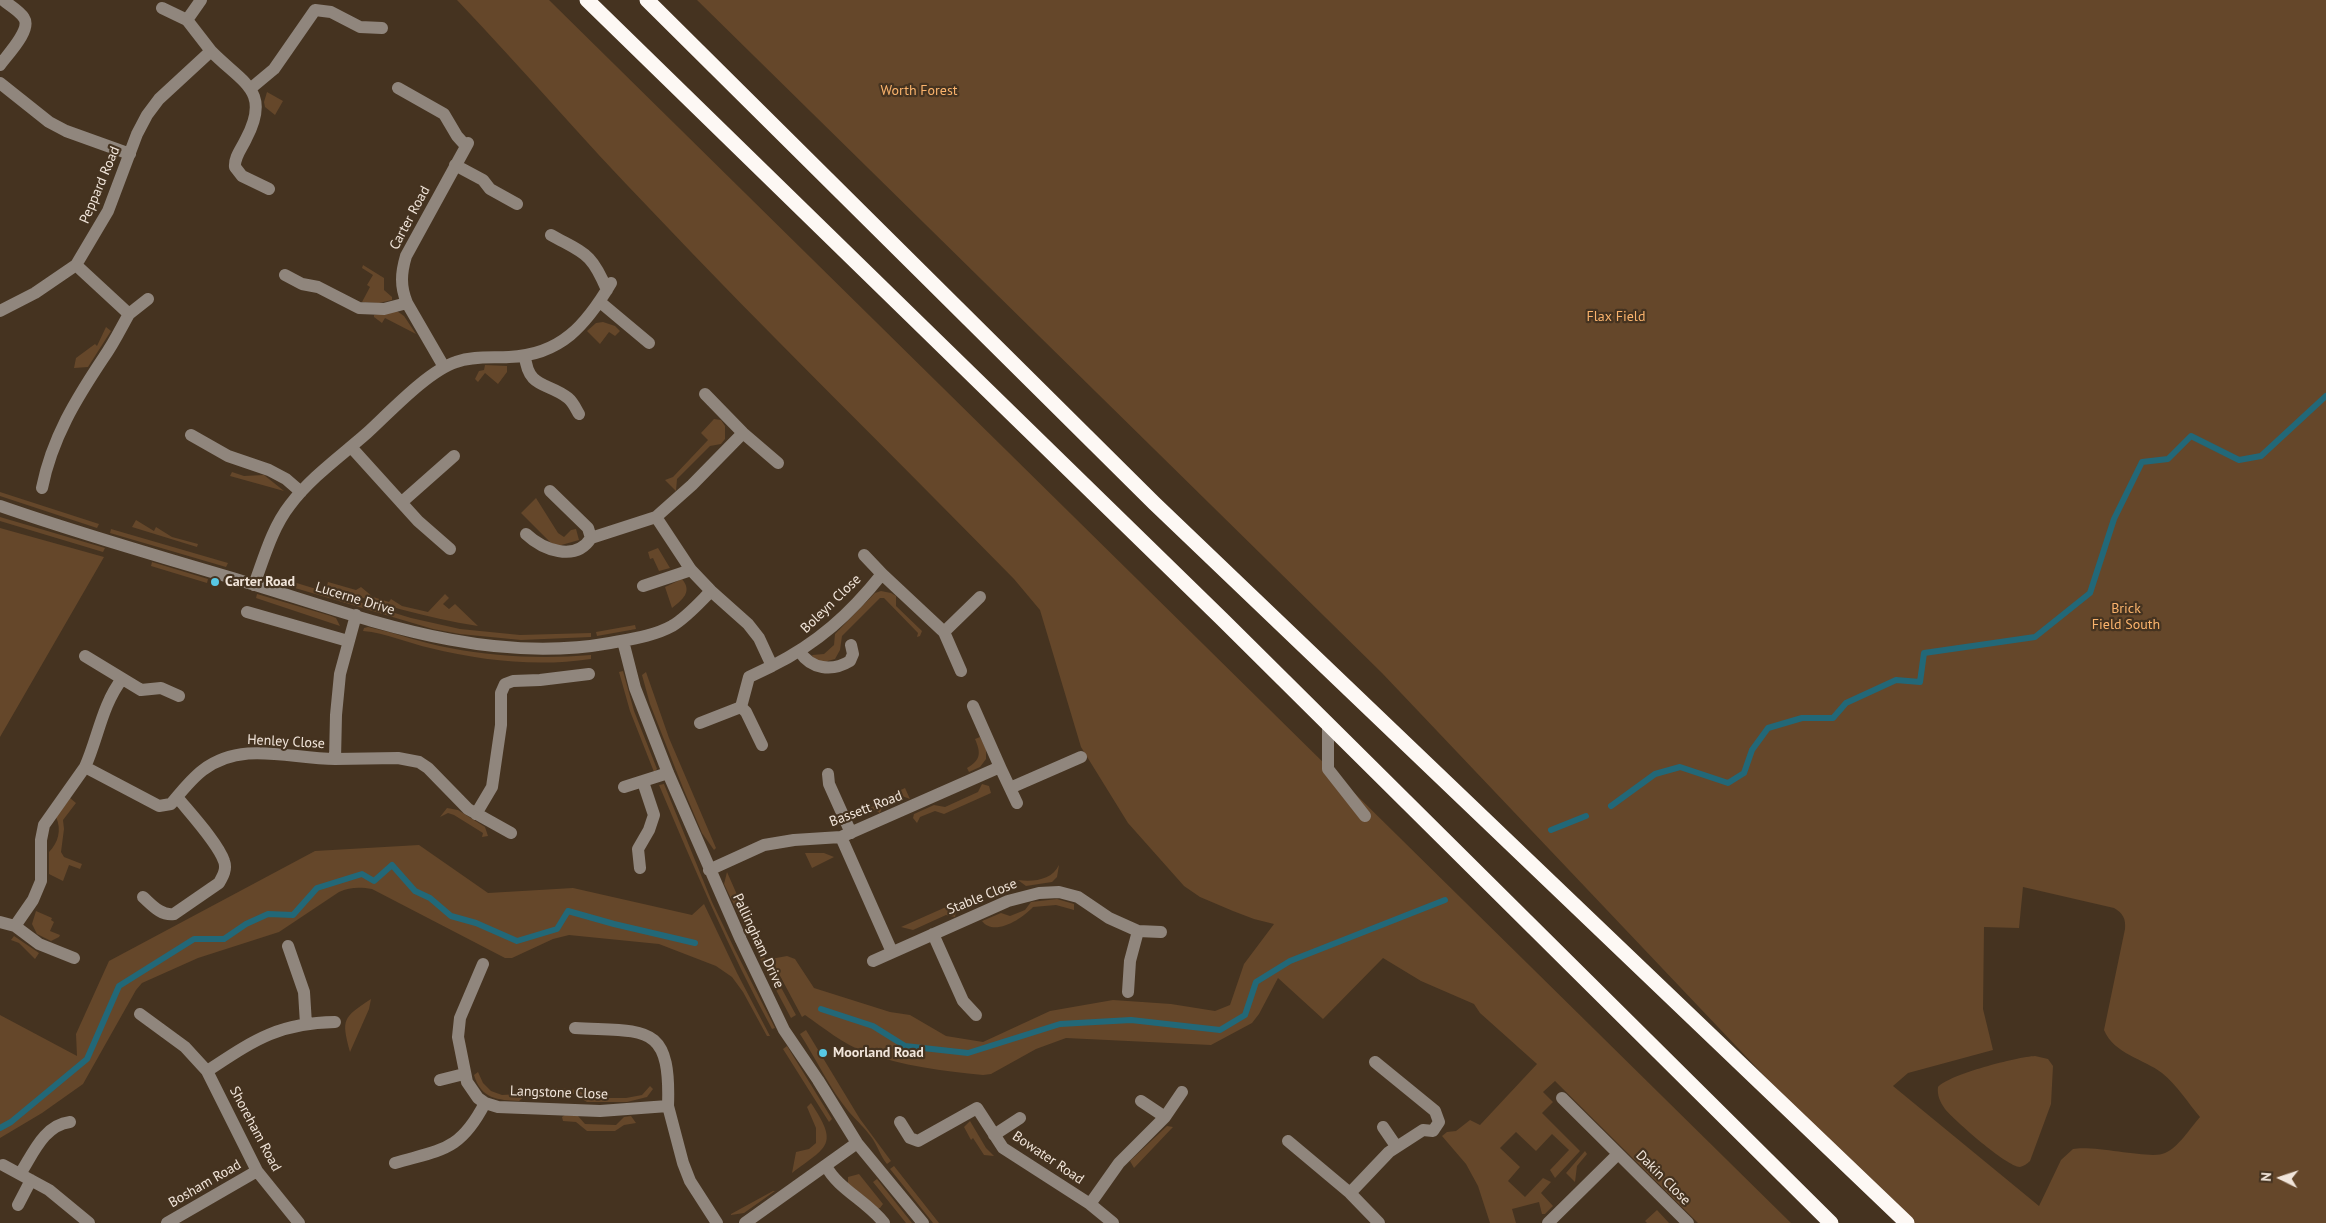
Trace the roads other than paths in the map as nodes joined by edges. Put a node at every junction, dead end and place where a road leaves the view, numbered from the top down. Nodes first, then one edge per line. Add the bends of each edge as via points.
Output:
1 (3, 0) edge
2 (201, 0) edge
3 (587, 0) edge
4 (648, 0) edge
5 (162, 8) dead end
6 (187, 20) junction
7 (382, 28) dead end
8 (211, 51) junction
9 (2, 62) edge
10 (0, 83) edge
11 (398, 88) dead end
12 (250, 89) junction
13 (130, 154) junction
14 (455, 165) junction
15 (269, 189) dead end
16 (517, 204) dead end
17 (551, 235) dead end
18 (76, 266) junction
19 (285, 275) dead end
20 (148, 299) dead end
21 (600, 302) junction
22 (407, 303) junction
23 (0, 311) edge
24 (129, 314) junction
25 (649, 343) dead end
26 (525, 356) junction
27 (444, 367) junction
28 (706, 394) dead end
29 (579, 414) dead end
30 (743, 433) junction
31 (191, 435) dead end
32 (351, 447) junction
33 (454, 456) dead end
34 (778, 463) dead end
35 (42, 488) dead end
36 (550, 491) dead end
37 (301, 492) junction
38 (402, 502) junction
39 (0, 506) edge
40 (656, 517) junction
41 (526, 534) dead end
42 (591, 538) junction
43 (450, 549) dead end
44 (864, 555) dead end
45 (692, 570) junction
46 (882, 574) junction
47 (254, 584) junction
48 (643, 586) dead end
49 (711, 591) junction
50 (980, 597) dead end
51 (247, 612) dead end
52 (356, 615) junction
53 (944, 632) junction
54 (348, 641) junction
55 (622, 641) junction
56 (851, 645) dead end
57 (800, 652) junction
58 (85, 656) dead end
59 (772, 666) junction
60 (962, 670) dead end
61 (589, 674) dead end
62 (122, 679) junction
63 (179, 696) dead end
64 (973, 706) dead end
65 (741, 707) junction
66 (700, 723) dead end
67 (1328, 724) junction
68 (762, 745) dead end
69 (1081, 757) dead end
70 (334, 759) junction
71 (85, 767) junction
72 (1000, 767) junction
73 (668, 773) junction
74 (828, 774) dead end
75 (643, 782) junction
76 (624, 787) dead end
77 (1010, 788) junction
78 (178, 797) junction
79 (1016, 803) dead end
80 (476, 814) junction
81 (1365, 816) dead end
82 (511, 833) dead end
83 (846, 835) junction
84 (640, 868) dead end
85 (709, 870) junction
86 (143, 896) dead end
87 (0, 922) edge
88 (15, 926) junction
89 (1138, 931) junction
90 (1160, 932) dead end
91 (933, 934) junction
92 (288, 946) dead end
93 (892, 952) junction
94 (74, 958) dead end
95 (873, 961) dead end
96 (483, 964) dead end
97 (1128, 992) dead end
98 (140, 1014) dead end
99 (976, 1015) dead end
100 (335, 1022) dead end
101 (306, 1024) junction
102 (575, 1028) dead end
103 (1375, 1062) dead end
104 (206, 1071) junction
105 (464, 1074) junction
106 (440, 1080) dead end
107 (1182, 1092) dead end
108 (1562, 1098) dead end
109 (1141, 1101) dead end
110 (485, 1103) junction
111 (668, 1106) junction
112 (1165, 1117) junction
113 (1020, 1118) dead end
114 (70, 1122) dead end
115 (900, 1122) dead end
116 (1383, 1127) dead end
117 (994, 1135) junction
118 (1288, 1141) dead end
119 (857, 1143) junction
120 (1396, 1146) junction
121 (1618, 1154) junction
122 (395, 1163) dead end
123 (3, 1165) dead end
124 (826, 1166) junction
125 (257, 1171) junction
126 (26, 1177) junction
127 (1350, 1193) junction
128 (1090, 1204) junction
129 (18, 1205) dead end
130 (89, 1223) edge
131 (167, 1223) edge
132 (298, 1223) edge
133 (717, 1223) edge
134 (744, 1223) edge
135 (884, 1223) edge
136 (923, 1223) edge
137 (1113, 1223) edge
138 (1378, 1223) edge
139 (1548, 1223) edge
140 (1688, 1223) edge
141 (1831, 1223) edge
142 (1906, 1223) edge

1 - 9 street via 26,23 23,34
2 - 6 street
3 - 67 highway
4 - 142 highway via 1154,503
5 - 6 street
6 - 8 street
7 - 12 street via 360,27 324,9 315,10 274,69
8 - 12 street
8 - 13 street, Peppard Road via 159,99 140,128
10 - 13 street via 49,122
11 - 14 street, Carter Road via 444,114 457,136 467,144
12 - 15 street via 257,101 257,110 253,126 234,163 242,176
13 - 18 street, Peppard Road via 108,211
14 - 16 street
14 - 22 street, Carter Road via 406,256 401,275
17 - 21 street via 590,258 598,268 609,287
18 - 23 street, Peppard Road via 56,281
18 - 24 street
19 - 22 street via 359,308 384,308
20 - 24 street
21 - 25 street
21 - 26 street via 570,336 545,350
22 - 27 street, Carter Road
24 - 35 street via 88,378 54,442
26 - 27 street via 469,358
26 - 29 street via 530,374 542,385 568,398
27 - 32 street
28 - 30 street
30 - 34 street
30 - 40 street
31 - 37 street via 228,456 269,470
32 - 37 street
32 - 38 street
33 - 38 street
36 - 42 street via 588,528
37 - 47 street via 279,522
38 - 43 street
39 - 47 street, Lucerne Drive
40 - 42 street
40 - 45 street
41 - 42 street via 540,546 559,552 583,546
44 - 46 street, Boleyn Close
45 - 48 street
45 - 49 street
46 - 53 street, Boleyn Close
46 - 57 street, Boleyn Close via 832,628
47 - 52 street, Lucerne Drive
49 - 55 street via 672,626
49 - 59 street via 748,624 759,638
50 - 53 street
51 - 54 street
52 - 54 street, Henley Close
52 - 55 street, Lucerne Drive via 472,645 555,649
53 - 60 street
54 - 70 street, Henley Close via 338,689
55 - 73 street, Pallingham Drive via 635,688
56 - 57 street via 853,654 850,662 828,668 809,663
57 - 59 street, Boleyn Close
58 - 62 street
59 - 65 street, Boleyn Close via 749,677
61 - 80 street via 505,684 501,692 501,725 492,787
62 - 63 street via 141,690 161,688
62 - 71 street via 104,712
64 - 72 street
65 - 66 street
65 - 68 street
67 - 81 street via 1328,769
67 - 141 highway
69 - 77 street
70 - 78 street, Henley Close via 263,752 236,754 201,771
70 - 80 street, Henley Close via 398,758 419,762
71 - 78 street, Henley Close via 159,806 171,804
71 - 88 street via 44,826 41,881 33,900
72 - 77 street
72 - 83 street, Bassett Road
73 - 75 street
73 - 85 street, Pallingham Drive
74 - 83 street
75 - 76 street
75 - 84 street via 654,815 638,848
77 - 79 street
78 - 86 street via 218,850 224,862 223,877 174,914 161,913
80 - 82 street, Henley Close
83 - 85 street, Bassett Road via 764,846
83 - 93 street
85 - 119 street, Pallingham Drive via 784,1030
87 - 88 street
88 - 94 street via 39,944
89 - 90 street, Stable Close
89 - 91 street, Stable Close via 1109,918 1078,897 1048,892 1021,896
89 - 97 street via 1130,961
91 - 93 street, Stable Close
91 - 99 street via 964,1000
92 - 101 street via 304,992
93 - 95 street, Stable Close
96 - 105 street via 460,1018 458,1037
98 - 104 street, Shoreham Road via 185,1047
100 - 101 street
101 - 104 street via 265,1035
102 - 111 street via 647,1035 664,1053 669,1086
103 - 120 street via 1435,1111 1439,1122 1433,1131 1423,1130
104 - 125 street, Shoreham Road
105 - 106 street
105 - 110 street via 472,1092
107 - 112 street
108 - 121 street, Dakin Close
109 - 112 street
110 - 111 street, Langstone Close via 498,1107 600,1111
110 - 122 street via 468,1132 451,1146
111 - 133 street via 690,1180
112 - 128 street via 1119,1163
113 - 117 street
114 - 126 street via 47,1132
115 - 117 street, Bowater Road via 910,1138 918,1141 977,1108
116 - 120 street
117 - 128 street, Bowater Road via 1010,1154
118 - 127 street
119 - 124 street
119 - 136 street, Pallingham Drive
120 - 127 street
121 - 139 street, Dakin Close
121 - 140 street, Dakin Close
123 - 126 street
124 - 134 street
124 - 135 street via 834,1178 866,1203
125 - 131 street, Bosham Road
125 - 132 street, Shoreham Road
126 - 129 street
126 - 130 street via 63,1200
127 - 138 street
128 - 137 street, Bowater Road

